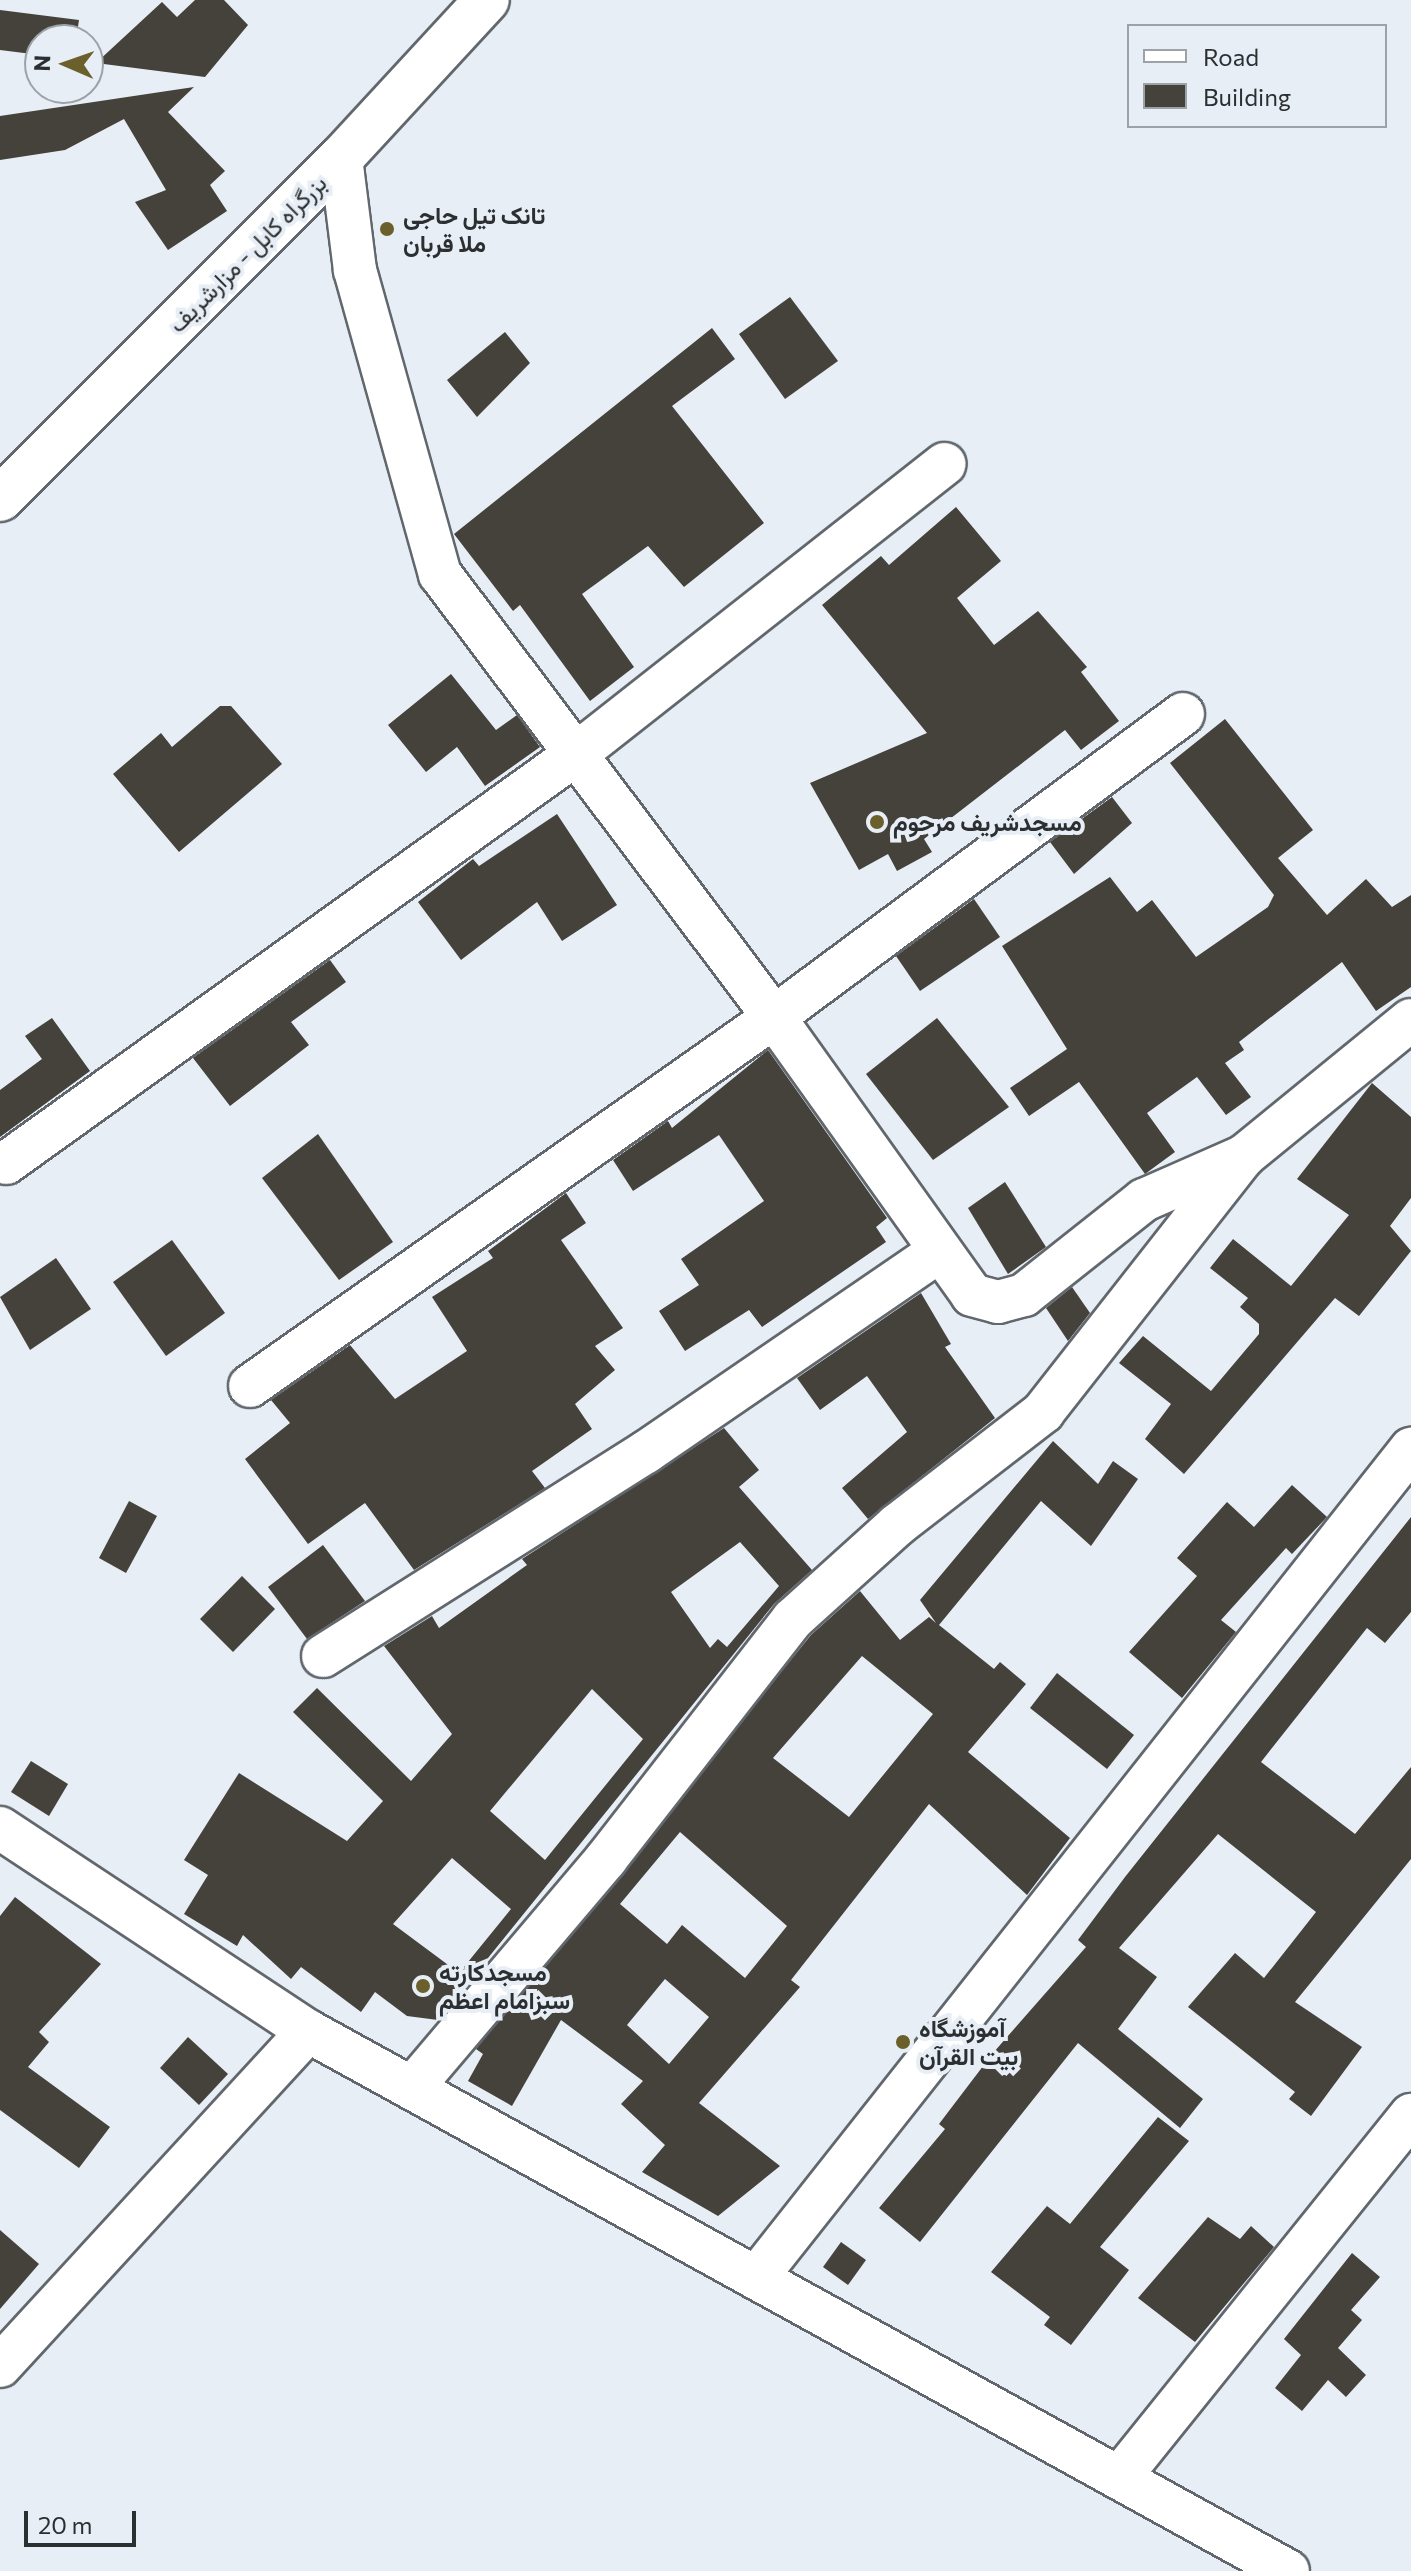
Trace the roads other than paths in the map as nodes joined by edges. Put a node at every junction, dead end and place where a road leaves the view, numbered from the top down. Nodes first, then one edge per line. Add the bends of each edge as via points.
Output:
1 (487, 0) edge
2 (341, 158) junction
3 (945, 464) dead end
4 (0, 499) edge
5 (1183, 714) dead end
6 (576, 754) junction
7 (774, 1017) junction
8 (1411, 1020) edge
9 (1244, 1156) junction
10 (6, 1163) dead end
11 (940, 1251) junction
12 (250, 1386) dead end
13 (1411, 1449) edge
14 (323, 1656) dead end
15 (0, 1828) edge
16 (308, 2031) junction
17 (412, 2088) junction
18 (1411, 2115) edge
19 (756, 2278) junction
20 (0, 2366) edge
21 (1119, 2478) junction
22 (1288, 2571) edge

1 - 2 highway, بزرگراه کابل - مزارشریف
2 - 4 highway, بزرگراه کابل - مزارشریف
2 - 6 street via 355,270 440,574
3 - 6 street
5 - 7 street
6 - 7 street
6 - 10 street
7 - 11 street
7 - 12 street
8 - 9 street
9 - 11 street via 1144,1200 1024,1295 998,1302 972,1295
9 - 17 street via 1043,1412 897,1525 793,1619 606,1859
11 - 14 street via 646,1452
13 - 19 street
15 - 16 street
16 - 17 street
16 - 20 street
17 - 19 street
18 - 21 street
19 - 21 street
21 - 22 street

